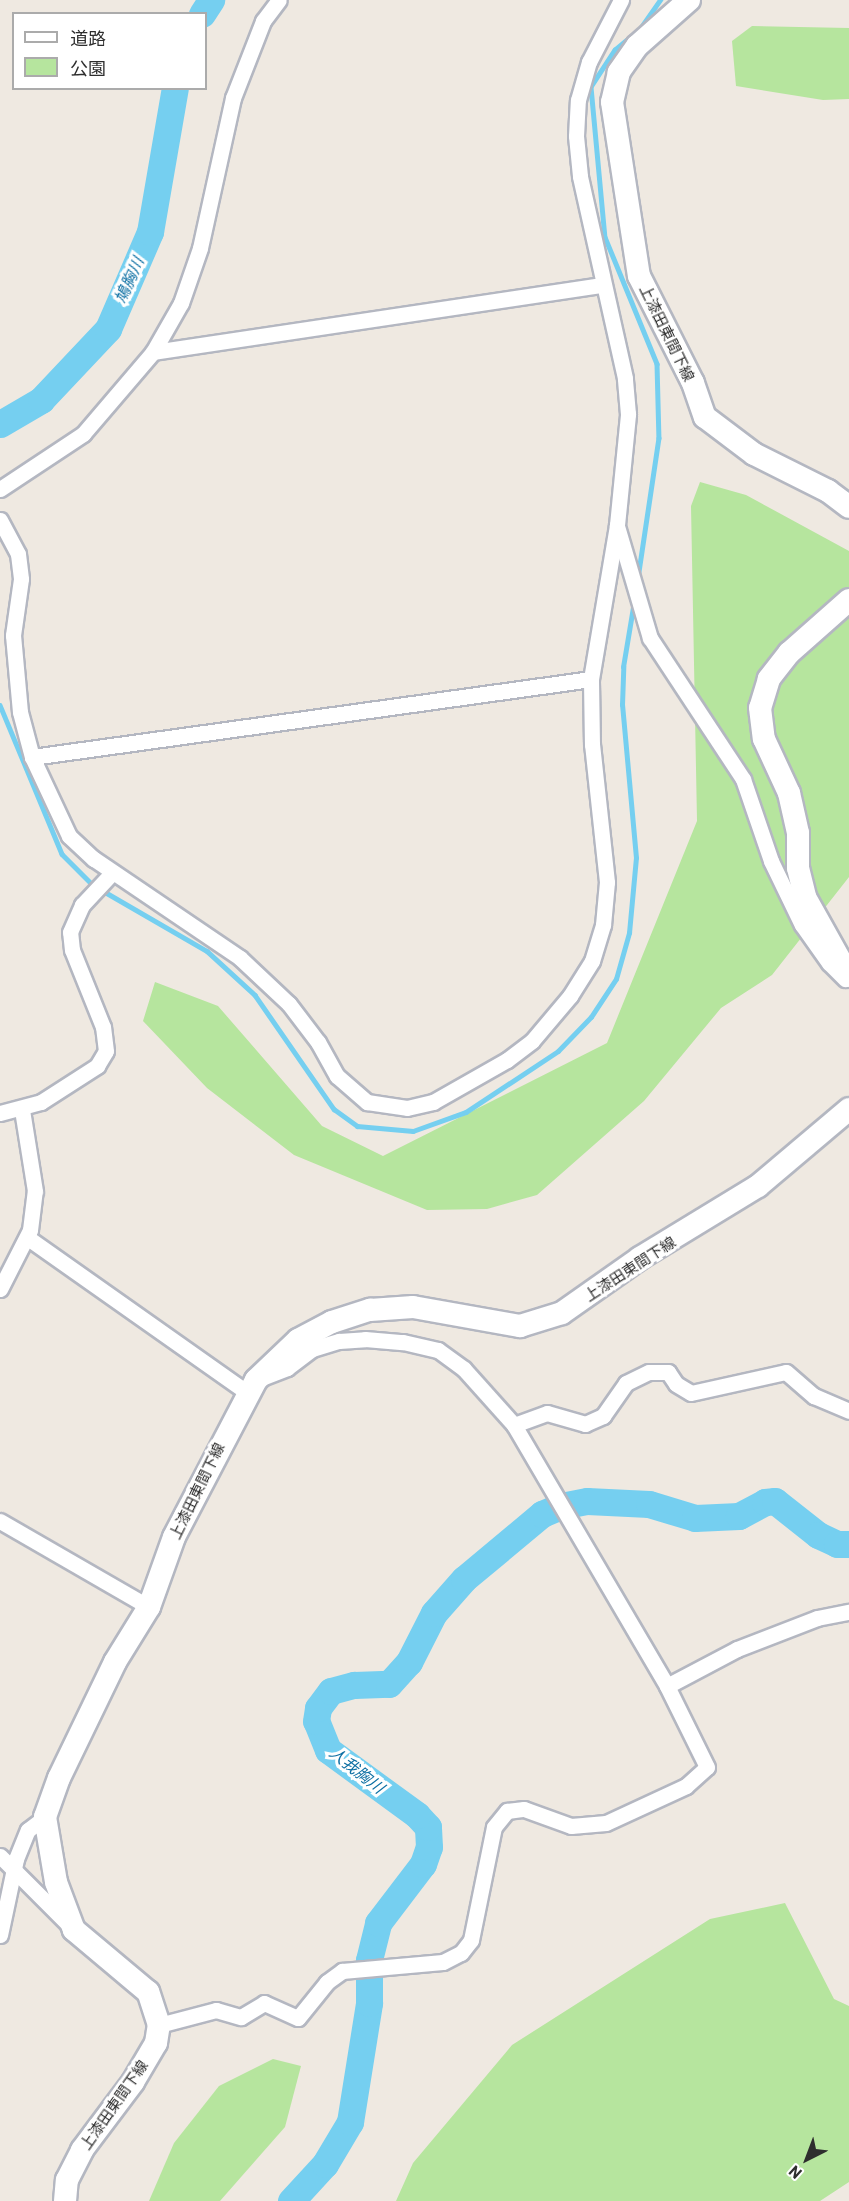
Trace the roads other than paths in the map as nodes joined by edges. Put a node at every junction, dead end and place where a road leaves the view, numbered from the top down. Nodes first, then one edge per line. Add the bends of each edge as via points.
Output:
1 (279, 0) edge
2 (621, 0) edge
3 (689, 0) edge
4 (603, 285) junction
5 (153, 352) junction
6 (0, 489) edge
7 (849, 507) edge
8 (0, 520) edge
9 (617, 525) junction
10 (849, 600) edge
11 (7, 623) edge
12 (591, 679) junction
13 (32, 757) junction
14 (113, 872) junction
15 (849, 976) edge
16 (849, 983) edge
17 (849, 1109) edge
18 (22, 1110) junction
19 (0, 1113) edge
20 (28, 1238) junction
21 (0, 1289) edge
22 (252, 1387) junction
23 (849, 1411) edge
24 (514, 1425) junction
25 (0, 1521) edge
26 (149, 1607) junction
27 (849, 1612) edge
28 (668, 1686) junction
29 (45, 1817) junction
30 (0, 1856) edge
31 (16, 1874) junction
32 (74, 1929) junction
33 (0, 1935) edge
34 (159, 2025) junction
35 (65, 2201) edge

1 - 5 street via 263,21 233,98 200,248 181,303
2 - 4 street via 589,63 578,100 580,176
3 - 7 main road, 上漆田東間下線 via 637,46 619,72 612,102 639,276 693,383 705,417 754,454 828,491
4 - 5 street
4 - 9 street via 626,378 628,414
5 - 6 street via 82,434
8 - 11 street via 18,554 21,579
9 - 12 street
9 - 16 street via 650,638 743,779 771,861 802,925 828,963
10 - 15 main road via 789,653 769,679 760,708 764,739 789,793 805,897
11 - 13 street via 20,712
12 - 13 street
12 - 14 street via 592,745 607,882 603,925 592,961 570,996 532,1041 507,1060 433,1102 407,1108 367,1102 338,1076 289,1004 240,958
13 - 14 street via 69,836
14 - 18 street via 82,905 70,932 72,950 103,1027 106,1051 97,1066
17 - 22 main road, 上漆田東間下線 via 759,1186 640,1258 562,1313 520,1326 413,1307 370,1310 332,1322 298,1340
18 - 19 street
18 - 20 street via 34,1191
20 - 21 street
20 - 22 street
22 - 24 street via 312,1349 339,1341 403,1342 438,1350 464,1369
22 - 26 main road, 上漆田東間下線 via 174,1537
23 - 24 street via 814,1396 786,1372 691,1393 676,1384 668,1372 649,1372 626,1383 603,1416 585,1424 547,1413
24 - 28 street
25 - 26 street
26 - 29 main road, 上漆田東間下線 via 115,1662 59,1778
27 - 28 street via 818,1618 737,1649
28 - 34 street via 707,1767 686,1786 606,1823 571,1826 515,1807 498,1818 471,1940 461,1953 442,1962 342,1971 327,1982 298,2018 264,2003 241,2017 216,2010
29 - 31 street via 28,1830 16,1859
29 - 32 main road, 上漆田東間下線 via 56,1882
30 - 31 street
31 - 32 street
31 - 33 street
32 - 34 main road, 上漆田東間下線 via 148,1992
34 - 35 main road, 上漆田東間下線 via 156,2043 133,2082 82,2150 67,2180

